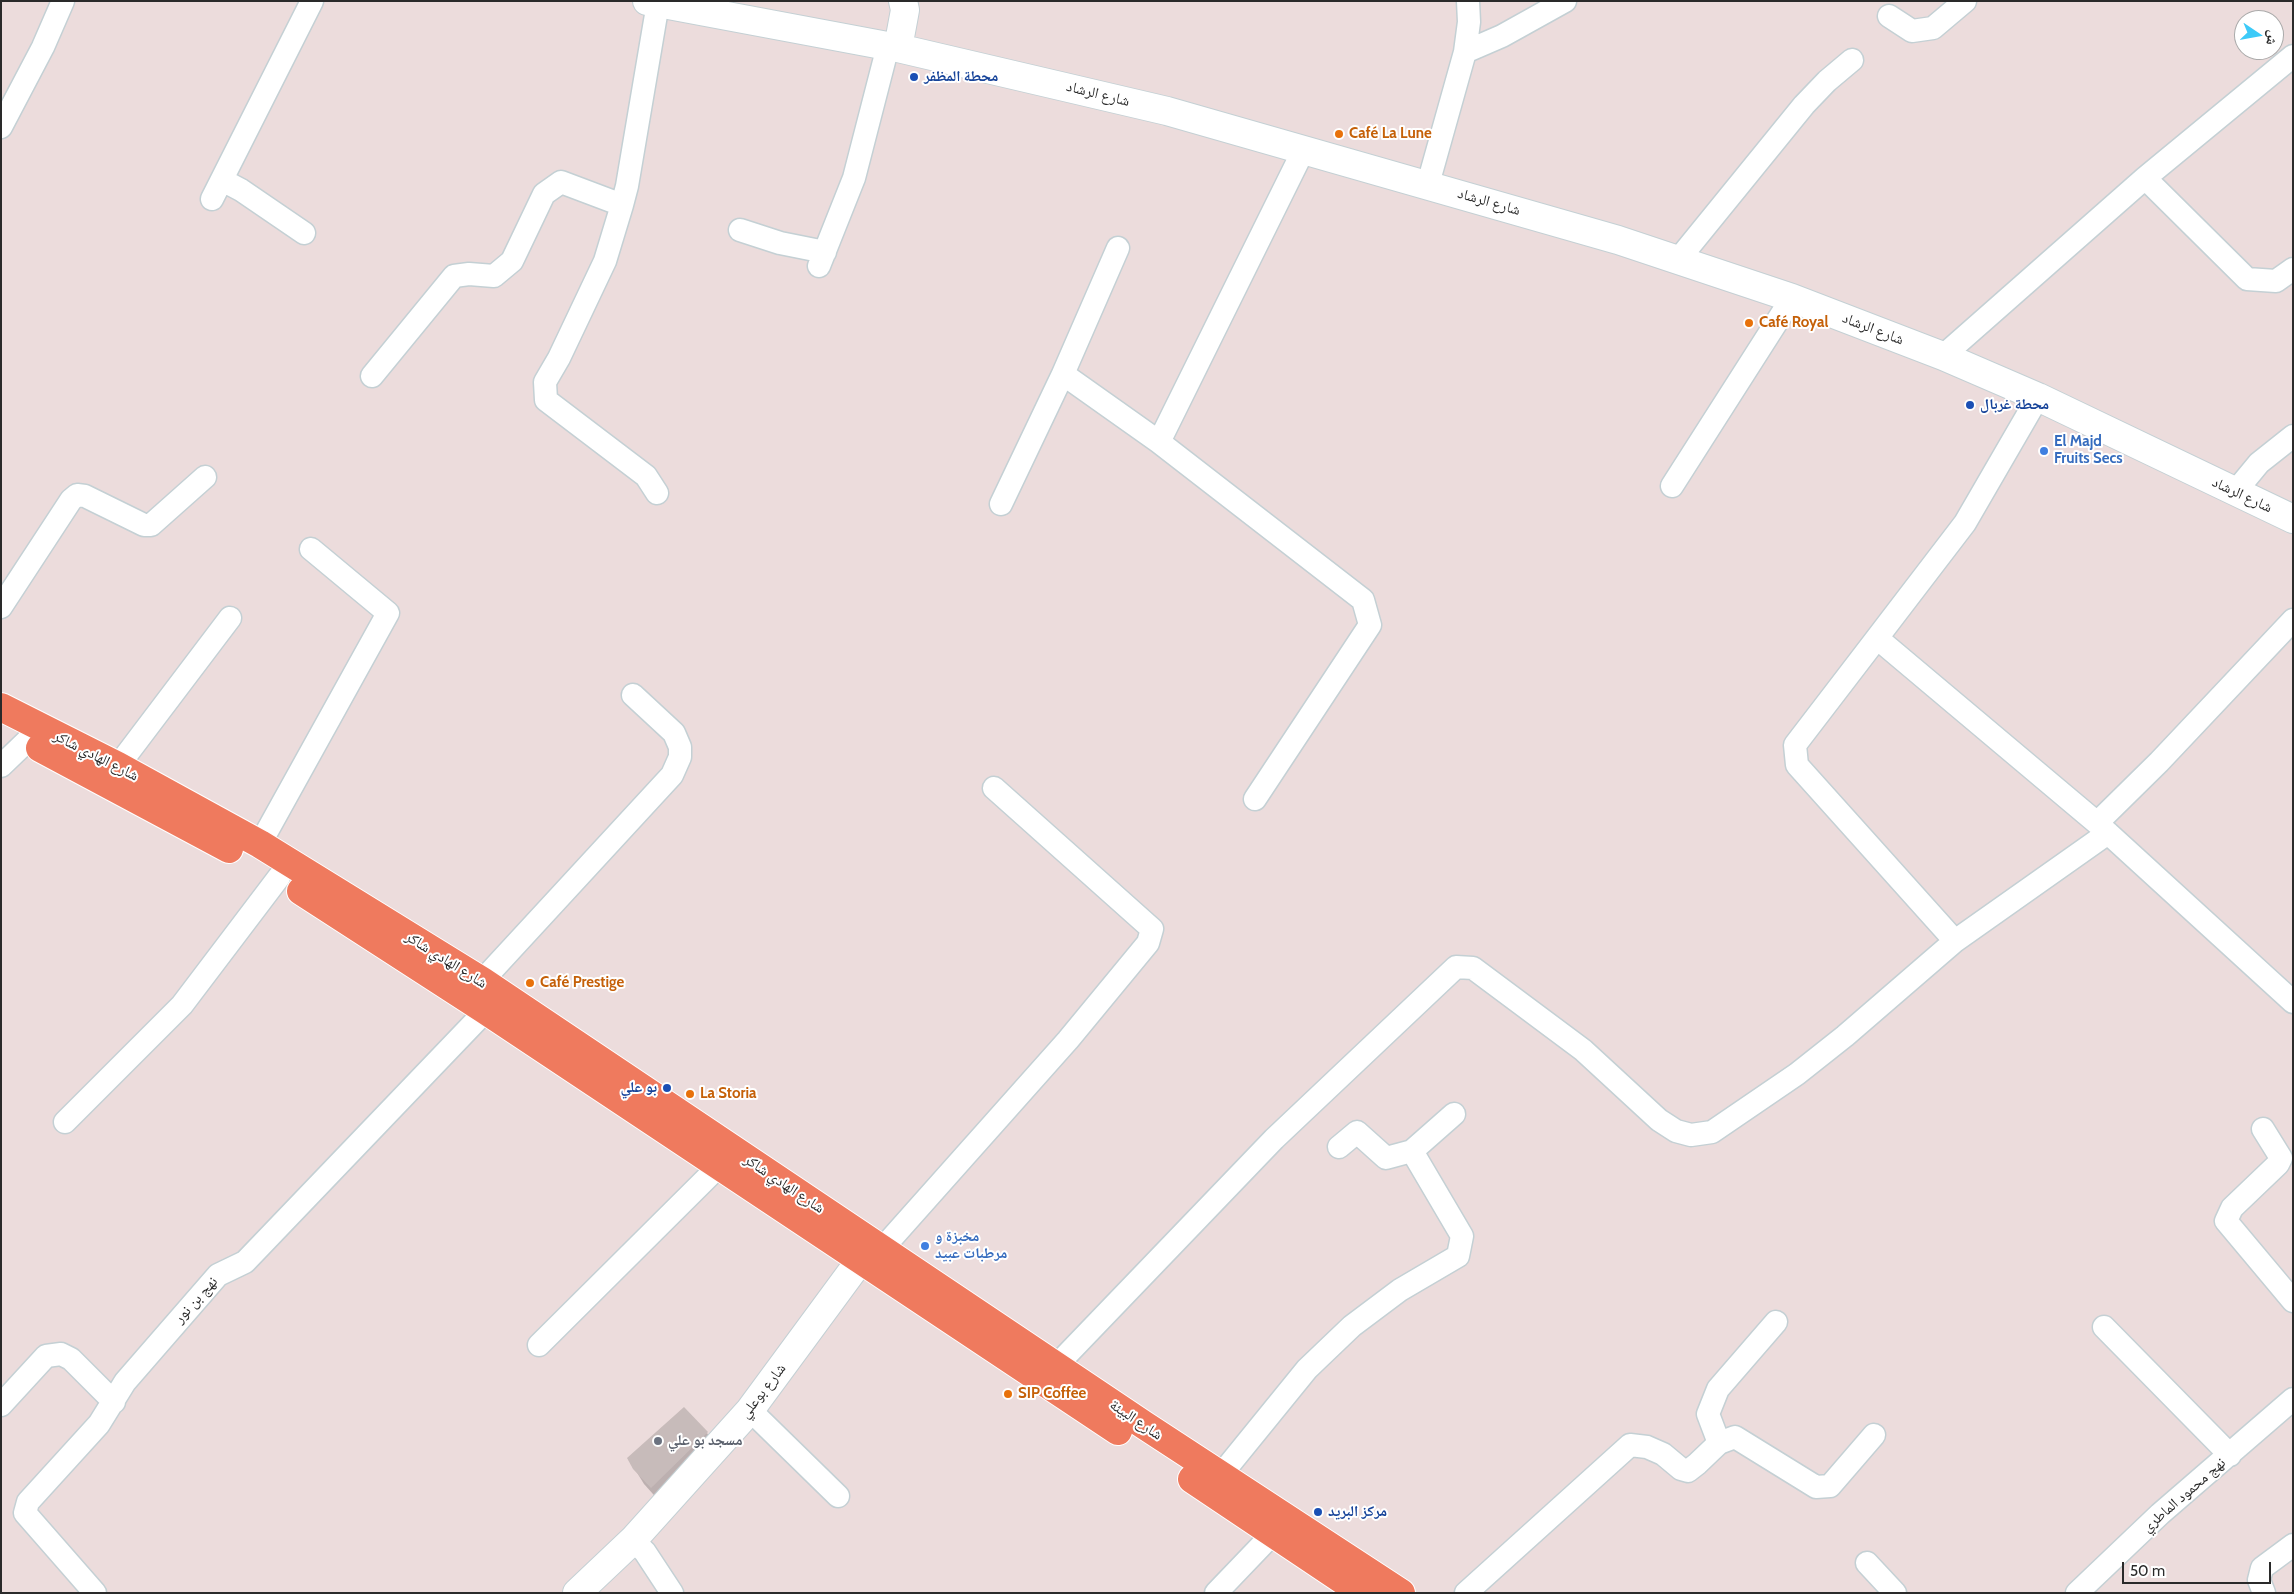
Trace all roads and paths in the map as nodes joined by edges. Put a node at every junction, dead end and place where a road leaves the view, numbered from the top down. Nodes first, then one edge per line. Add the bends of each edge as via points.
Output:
1 (62, 1) edge
2 (312, 1) edge
3 (903, 1) edge
4 (1468, 1) edge
5 (1565, 1) edge
6 (1965, 1) edge
7 (652, 2) edge
8 (1889, 16) dead end
9 (893, 47) junction
10 (1465, 52) junction
11 (2293, 56) edge
12 (1852, 60) dead end
13 (1, 127) edge
14 (1304, 149) junction
15 (2145, 178) junction
16 (1428, 184) junction
17 (622, 205) junction
18 (740, 230) dead end
19 (304, 233) dead end
20 (1118, 248) dead end
21 (1678, 260) junction
22 (2293, 269) edge
23 (1792, 298) junction
24 (1943, 356) junction
25 (1063, 374) junction
26 (372, 376) dead end
27 (2038, 397) junction
28 (2293, 436) edge
29 (1159, 442) junction
30 (206, 478) dead end
31 (1672, 486) dead end
32 (2235, 492) junction
33 (657, 493) dead end
34 (1001, 504) dead end
35 (2293, 519) edge
36 (311, 549) dead end
37 (1, 606) edge
38 (230, 618) dead end
39 (2293, 620) edge
40 (1877, 638) junction
41 (633, 695) dead end
42 (1, 707) edge
43 (1, 728) edge
44 (32, 733) junction
45 (1, 766) edge
46 (118, 766) junction
47 (994, 788) dead end
48 (1255, 799) dead end
49 (2102, 828) junction
50 (254, 852) junction
51 (278, 877) junction
52 (1955, 941) junction
53 (489, 995) junction
54 (2293, 1002) edge
55 (1454, 1114) dead end
56 (65, 1122) dead end
57 (2263, 1129) dead end
58 (1339, 1147) dead end
59 (1412, 1151) junction
60 (719, 1166) junction
61 (872, 1251) junction
62 (2293, 1301) edge
63 (1776, 1322) dead end
64 (2104, 1327) dead end
65 (539, 1345) dead end
66 (1056, 1366) junction
67 (2293, 1399) edge
68 (114, 1402) junction
69 (1, 1404) edge
70 (750, 1410) junction
71 (1138, 1432) junction
72 (1874, 1435) dead end
73 (1719, 1443) junction
74 (2230, 1455) junction
75 (1220, 1476) junction
76 (838, 1496) dead end
77 (1280, 1526) junction
78 (633, 1540) junction
79 (2293, 1545) edge
80 (1867, 1563) dead end
81 (95, 1593) edge
82 (577, 1593) edge
83 (672, 1593) edge
84 (1216, 1593) edge
85 (1362, 1593) edge
86 (1401, 1593) edge
87 (1466, 1593) edge
88 (1895, 1593) edge
89 (2077, 1593) edge
90 (2264, 1593) edge

1 - 13 street via 43,47
2 - 19 street via 217,190 241,190
3 - 9 street via 905,10
4 - 10 street
5 - 10 street via 1502,36
6 - 8 street via 1933,28 1912,31
7 - 9 street, شارع الرشاد
7 - 17 street
9 - 14 street, شارع الرشاد via 1167,111
9 - 18 street via 854,178 822,259
10 - 16 street
11 - 15 street
12 - 21 street via 1804,105
14 - 16 street, شارع الرشاد
14 - 29 street
15 - 22 street via 2247,279 2276,281
15 - 24 street
16 - 21 street, شارع الرشاد
17 - 26 street via 561,182 544,194 512,261 494,276 454,276
17 - 33 street via 605,261 560,358 545,382 546,400 646,476
20 - 25 street
21 - 23 street, شارع الرشاد
23 - 24 street, شارع الرشاد
23 - 31 street
24 - 27 street, شارع الرشاد
25 - 29 street
25 - 34 street
27 - 32 street, شارع الرشاد
27 - 40 street via 1964,523
28 - 32 street via 2260,463
29 - 48 street via 1362,600 1370,625
30 - 37 street via 151,525 144,525 77,495
32 - 35 street, شارع الرشاد
36 - 50 street via 388,613
38 - 46 street
39 - 49 street via 2159,762
40 - 49 street
40 - 52 street via 1795,745 1797,765
41 - 53 street, نهج بن نور via 674,733 680,757 672,775
42 - 44 main road, شارع الهادي شاكر
43 - 44 main road, شارع الهادي شاكر
44 - 45 street
44 - 46 main road, شارع الهادي شاكر
44 - 50 main road, شارع الهادي شاكر
46 - 50 main road, شارع الهادي شاكر
47 - 61 street via 1152,929 1148,943 1068,1040
49 - 52 street
49 - 54 street
50 - 51 main road, شارع الهادي شاكر
50 - 53 main road, شارع الهادي شاكر
51 - 53 main road, شارع الهادي شاكر
51 - 56 street via 182,1005
52 - 66 street via 1797,1074 1712,1132 1697,1135 1676,1131 1659,1120 1583,1050 1473,968 1456,967 1274,1140
53 - 60 main road, شارع الهادي شاكر
53 - 61 main road, شارع الهادي شاكر
53 - 68 street, نهج بن نور via 245,1262 218,1275 125,1382
55 - 59 street
57 - 62 street via 2281,1158 2232,1208 2226,1221
58 - 59 street via 1357,1132 1386,1158
59 - 75 street via 1462,1236 1458,1256 1400,1290 1352,1326 1307,1369
60 - 61 main road, شارع الهادي شاكر
60 - 65 street
61 - 66 main road, شارع البيئة
61 - 70 street, شارع بوعلي
61 - 71 main road, شارع البيئة
63 - 73 street via 1718,1389 1708,1414
64 - 74 street
66 - 71 main road, شارع البيئة
67 - 74 street, نهج محمود الماطري
68 - 69 street via 71,1359 60,1354 46,1356
68 - 81 street, نهج بن نور via 99,1424 28,1502 25,1514
70 - 76 street
70 - 78 street, شارع بوعلي
71 - 75 main road, شارع البيئة
71 - 77 main road, شارع البيئة
72 - 73 street via 1830,1486 1816,1487 1735,1437
73 - 87 street via 1688,1470 1647,1447 1630,1445
74 - 89 street, نهج محمود الماطري via 2160,1514
75 - 77 main road, شارع البيئة
77 - 84 street
77 - 85 main road, شارع البيئة
77 - 86 main road, شارع البيئة
78 - 82 street, شارع بوعلي
78 - 83 street via 645,1552
79 - 90 street via 2262,1568 2258,1580
80 - 88 street

